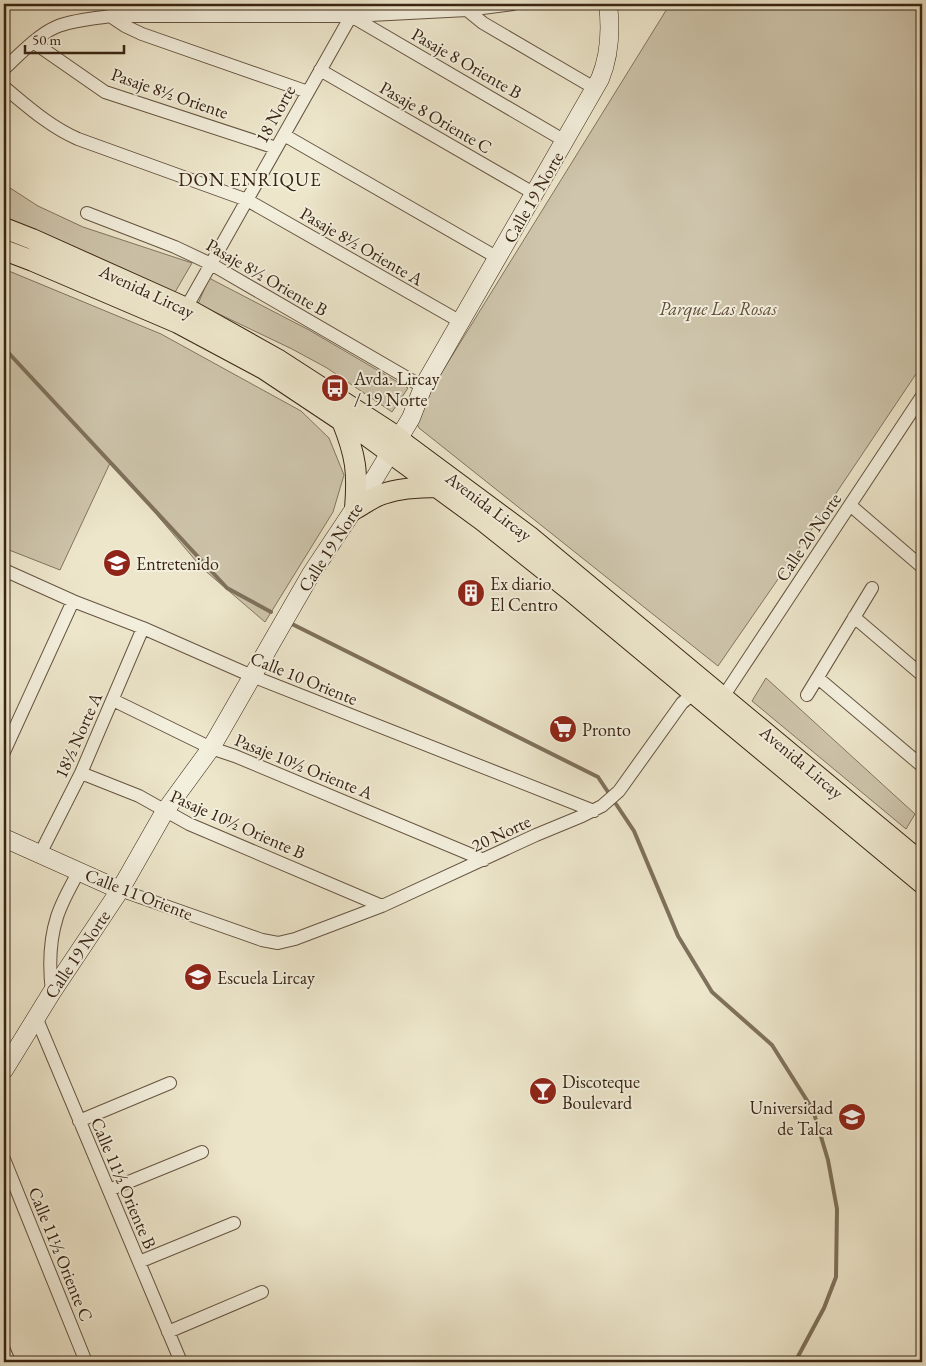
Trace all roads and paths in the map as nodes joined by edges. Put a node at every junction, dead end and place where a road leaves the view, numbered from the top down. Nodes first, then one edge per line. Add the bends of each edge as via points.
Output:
1 (512, 4) edge
2 (608, 4) edge
3 (467, 10) junction
4 (110, 16) junction
5 (351, 16) junction
6 (33, 42) junction
7 (4, 69) edge
8 (320, 70) junction
9 (4, 87) edge
10 (596, 89) junction
11 (308, 92) junction
12 (284, 135) junction
13 (565, 141) junction
14 (276, 148) junction
15 (535, 194) junction
16 (247, 200) junction
17 (87, 213) dead end
18 (4, 228) edge
19 (4, 250) edge
20 (498, 258) junction
21 (211, 264) junction
22 (186, 308) junction
23 (461, 322) junction
24 (423, 387) junction
25 (922, 397) edge
26 (342, 421) junction
27 (394, 445) junction
28 (438, 487) junction
29 (850, 505) junction
30 (355, 509) junction
31 (922, 567) edge
32 (4, 570) edge
33 (872, 588) dead end
34 (73, 601) junction
35 (854, 617) junction
36 (143, 628) junction
37 (922, 675) edge
38 (252, 676) junction
39 (818, 678) junction
40 (694, 693) junction
41 (723, 696) junction
42 (807, 696) dead end
43 (113, 700) junction
44 (211, 748) junction
45 (4, 752) edge
46 (922, 766) edge
47 (81, 773) junction
48 (594, 810) junction
49 (165, 811) junction
50 (6, 843) edge
51 (40, 854) junction
52 (484, 860) junction
53 (922, 863) edge
54 (79, 871) junction
55 (922, 883) edge
56 (120, 890) junction
57 (382, 906) junction
58 (278, 943) joint
59 (52, 992) junction
60 (36, 1017) junction
61 (4, 1070) edge
62 (170, 1083) dead end
63 (80, 1121) junction
64 (202, 1152) dead end
65 (4, 1159) edge
66 (109, 1190) junction
67 (234, 1223) dead end
68 (138, 1262) junction
69 (262, 1292) dead end
70 (168, 1332) junction
71 (4, 1350) edge
72 (9, 1362) edge
73 (86, 1362) edge
74 (181, 1362) edge

1 - 3 street
2 - 10 street, Calle 19 Norte via 607,57
3 - 5 street
3 - 10 street via 483,23
4 - 5 street
4 - 6 street via 55,27
4 - 11 street via 142,34
5 - 8 street, 18 Norte
5 - 13 street, Pasaje 8 Oriente B
6 - 7 street
6 - 14 street, Pasaje 8½ Oriente via 105,92
8 - 11 street, 18 Norte
8 - 15 street, Pasaje 8 Oriente C
9 - 16 street, Pasaje 8½ Oriente A via 70,136
10 - 13 street, Calle 19 Norte
11 - 12 street, 18 Norte
12 - 14 street, 18 Norte
12 - 20 street
13 - 15 street, Calle 19 Norte
14 - 16 street, 18 Norte
15 - 20 street, Calle 19 Norte
16 - 21 street, 18 Norte
16 - 23 street, Pasaje 8½ Oriente A
17 - 21 street, Pasaje 8½ Oriente B
18 - 22 main road, Avenida Lircay
19 - 26 main road, Avenida Lircay via 178,323 264,369
20 - 23 street, Calle 19 Norte
21 - 22 street, 18 Norte
21 - 24 street, Pasaje 8½ Oriente B
22 - 27 main road, Avenida Lircay via 277,359
23 - 24 street, Calle 19 Norte
24 - 27 street, Calle 19 Norte via 411,418
25 - 29 street, Calle 20 Norte
26 - 27 main road, Avenida Lircay via 363,434
26 - 30 main road via 356,469
27 - 28 main road, Avenida Lircay
27 - 30 street, Calle 19 Norte
27 - 41 main road, Avenida Lircay via 405,444 530,536
28 - 30 main road via 391,492
28 - 40 main road, Avenida Lircay
29 - 31 street
29 - 41 street, Calle 20 Norte
30 - 38 street, Calle 19 Norte via 311,574
32 - 34 street, Calle 10 Oriente
33 - 35 street
34 - 36 street, Calle 10 Oriente
34 - 45 street
35 - 37 street
35 - 39 street
36 - 38 street, Calle 10 Oriente
36 - 43 street, 18½ Norte A
38 - 44 street, Calle 19 Norte
38 - 48 street, Calle 10 Oriente
39 - 42 street
39 - 46 street
40 - 48 street, 20 Norte via 682,703 619,791
40 - 55 main road, Avenida Lircay
41 - 53 main road, Avenida Lircay
43 - 44 street, Pasaje 10½ Oriente A
43 - 47 street, 18½ Norte A
44 - 49 street, Calle 19 Norte
44 - 52 street, Pasaje 10½ Oriente A
47 - 49 street, Pasaje 10½ Oriente B via 139,796
47 - 51 street, 18½ Norte A
48 - 52 street, 20 Norte
49 - 56 street, Calle 19 Norte
49 - 57 street, Pasaje 10½ Oriente B
50 - 51 street, Calle 11 Oriente
51 - 54 street, Calle 11 Oriente
52 - 57 street, 20 Norte
54 - 56 street, Calle 11 Oriente
54 - 59 street via 62,903 53,932
56 - 58 street, Calle 11 Oriente
56 - 59 street, Calle 19 Norte
57 - 58 street, 20 Norte
59 - 60 street, Calle 19 Norte
60 - 61 street, Calle 19 Norte
60 - 63 street, Calle 11½ Oriente B
62 - 63 street
63 - 66 street, Calle 11½ Oriente B
64 - 66 street
65 - 73 street, Calle 11½ Oriente C
66 - 68 street, Calle 11½ Oriente B
67 - 68 street
68 - 70 street, Calle 11½ Oriente B
69 - 70 street
70 - 74 street, Calle 11½ Oriente B
71 - 72 street

